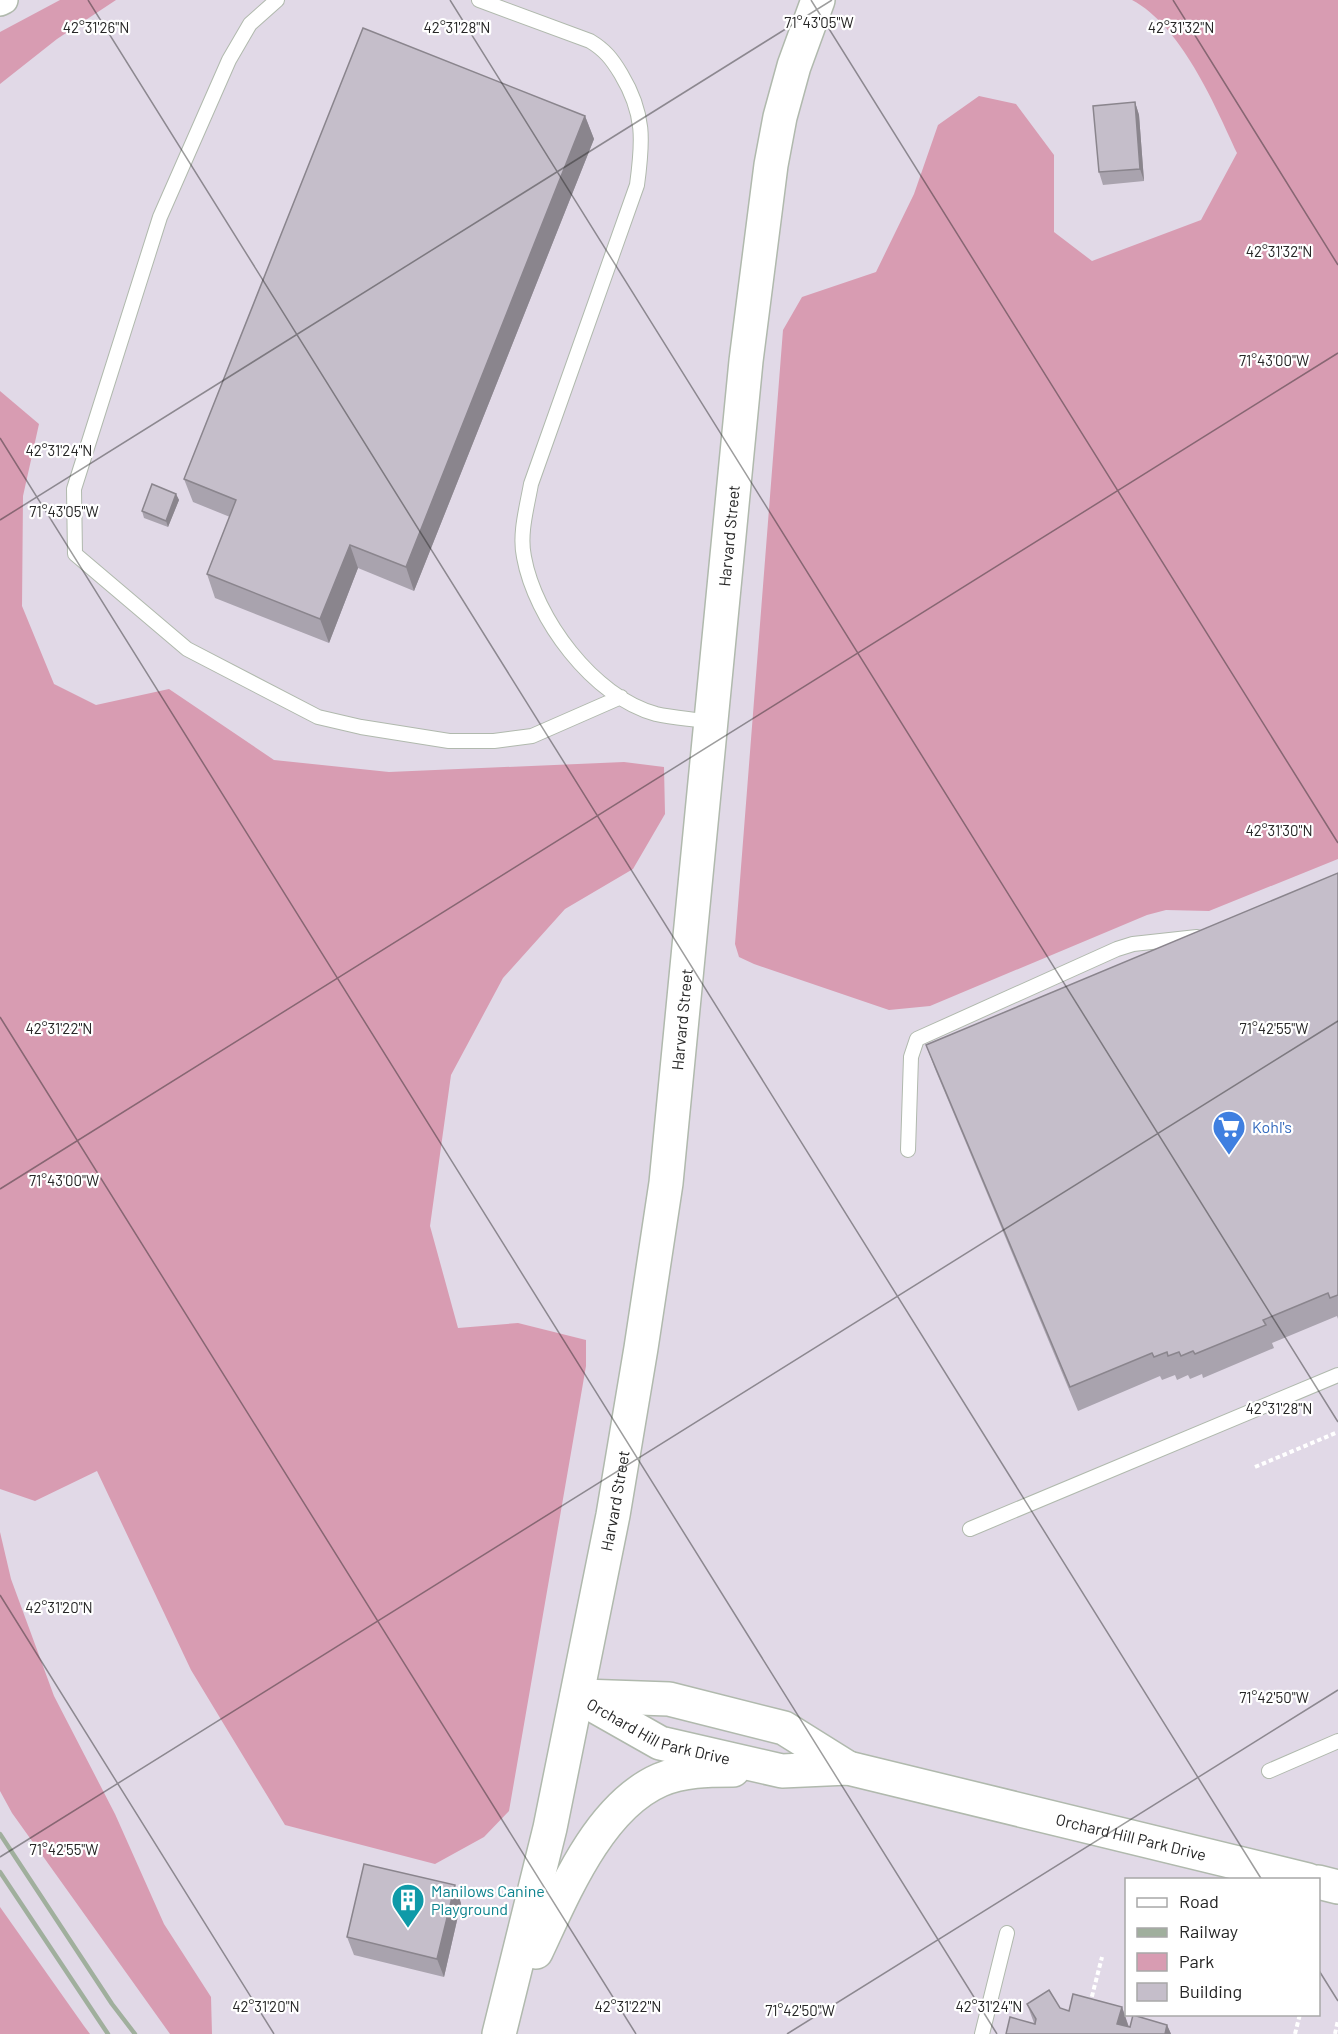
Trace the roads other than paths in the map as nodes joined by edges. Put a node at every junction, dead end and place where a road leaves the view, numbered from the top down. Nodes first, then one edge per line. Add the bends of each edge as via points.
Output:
1 (278, 0) edge
2 (479, 0) edge
3 (818, 0) edge
4 (621, 697) junction
5 (710, 722) junction
6 (1207, 933) edge
7 (908, 1150) dead end
8 (1338, 1375) edge
9 (970, 1529) dead end
10 (577, 1696) junction
11 (1338, 1741) edge
12 (848, 1768) junction
13 (783, 1771) junction
14 (1269, 1771) dead end
15 (1300, 1878) edge
16 (1320, 1882) edge
17 (1338, 1887) edge
18 (1008, 1933) dead end
19 (502, 2025) edge
20 (982, 2034) edge

1 - 4 lane via 250,24 229,60 160,217 74,489 75,554 187,649 318,717 449,741 494,741 532,736
2 - 4 lane via 607,51 640,115 642,147 637,185 531,484 523,555 533,593 555,632 590,674
3 - 5 main road, Harvard Street via 791,78 771,165 746,361
4 - 5 lane via 655,713
5 - 10 main road, Harvard Street via 666,1183 617,1492
6 - 7 lane via 1117,949 917,1040 911,1057
8 - 9 lane
10 - 12 main road, Orchard Hill Park Drive via 669,1699 784,1728
10 - 13 main road, Orchard Hill Park Drive via 660,1743
10 - 19 main road, Harvard Street via 532,1910
11 - 14 lane
12 - 13 main road, Orchard Hill Park Drive
12 - 15 main road, Orchard Hill Park Drive
13 - 19 main road via 709,1770 678,1774 659,1781 626,1805 580,1862
16 - 17 main road
18 - 20 lane

